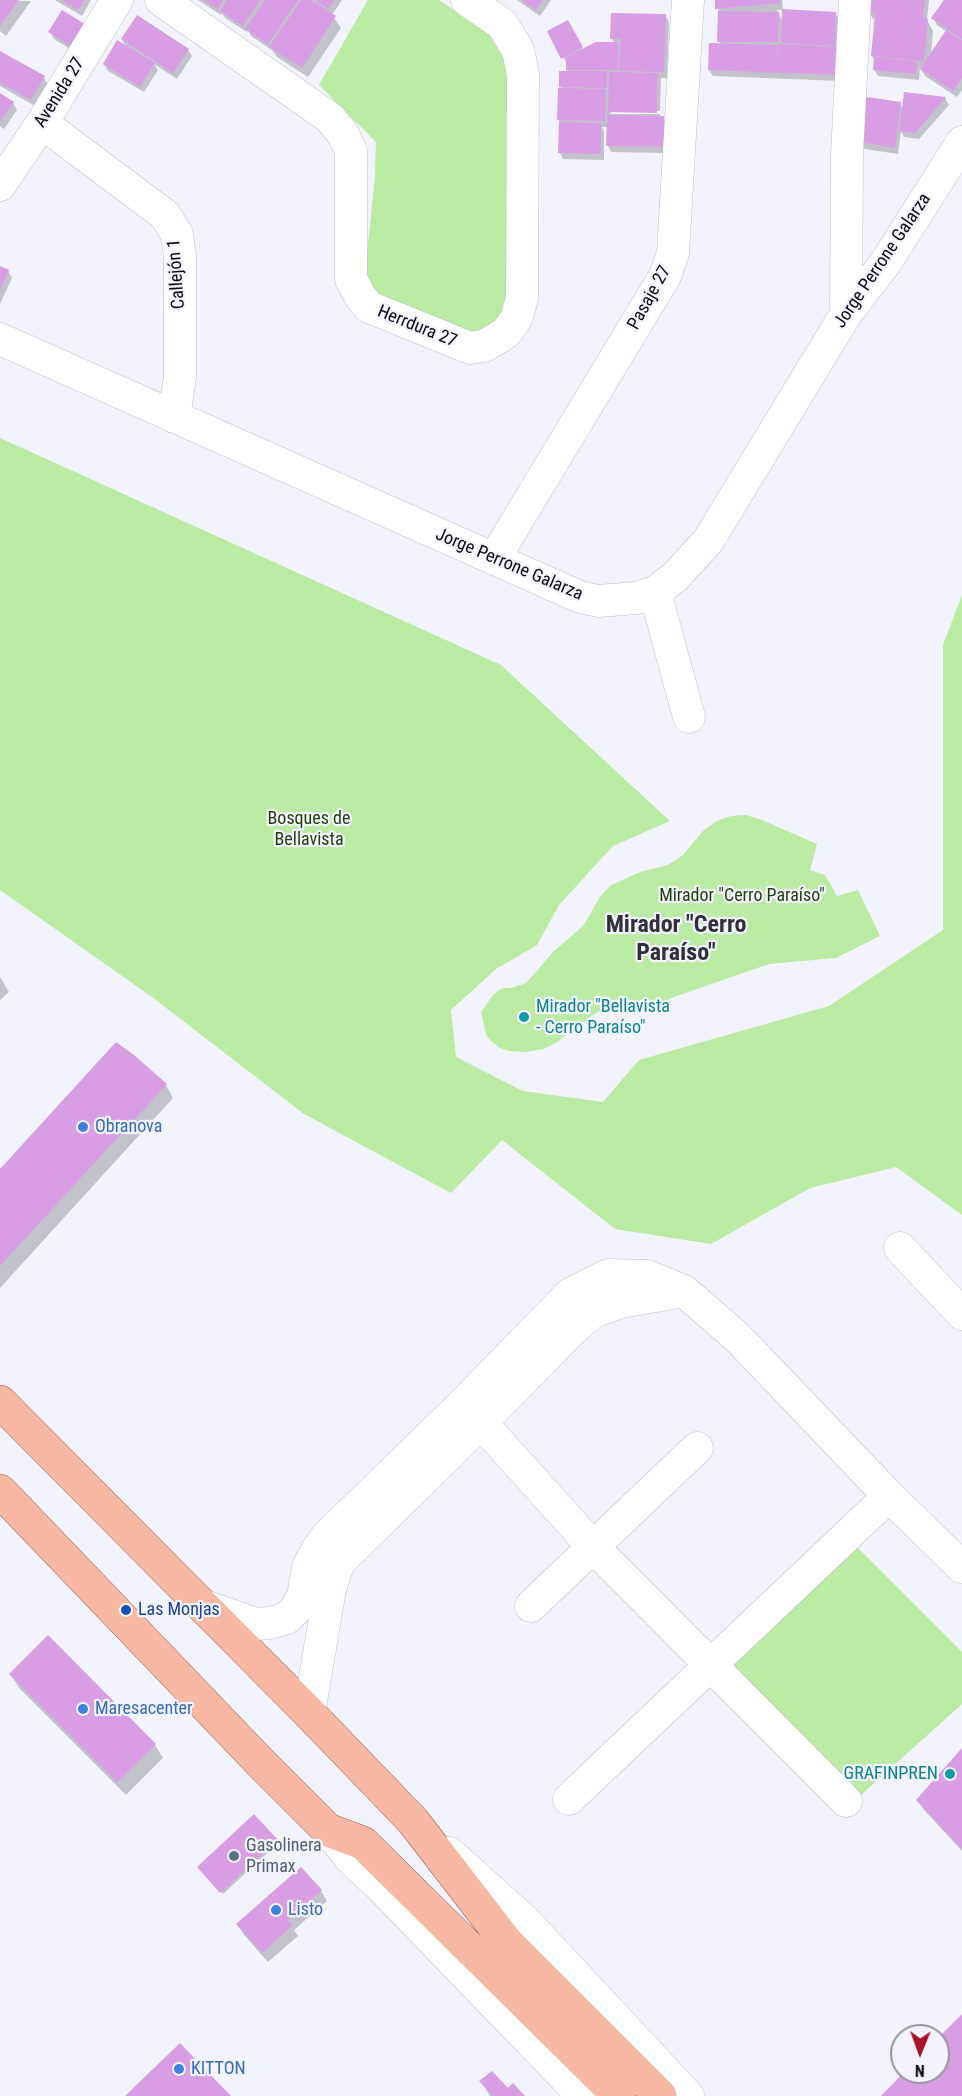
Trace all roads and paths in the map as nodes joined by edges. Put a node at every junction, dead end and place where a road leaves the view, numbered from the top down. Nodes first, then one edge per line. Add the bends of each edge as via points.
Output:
1 (117, 0) edge
2 (161, 0) edge
3 (466, 0) edge
4 (688, 0) edge
5 (855, 0) edge
6 (42, 123) junction
7 (962, 142) edge
8 (0, 185) edge
9 (846, 314) junction
10 (0, 339) edge
11 (174, 417) junction
12 (494, 559) junction
13 (655, 592) junction
14 (689, 717) dead end
15 (900, 1248) dead end
16 (962, 1314) edge
17 (0, 1402) edge
18 (472, 1413) junction
19 (697, 1448) dead end
20 (0, 1491) edge
21 (889, 1496) junction
22 (594, 1548) junction
23 (962, 1567) edge
24 (202, 1605) junction
25 (531, 1606) dead end
26 (710, 1665) junction
27 (309, 1713) junction
28 (569, 1799) dead end
29 (846, 1801) dead end
30 (414, 1821) junction
31 (328, 1830) junction
32 (641, 2091) edge
33 (583, 2096) edge
34 (688, 2096) edge

1 - 6 street, Avenida 27
2 - 3 street, Herrdura 27 via 330,118 343,134 351,151 351,279 369,307 470,348 484,346 506,333 516,319 522,299 524,74 518,50 502,24
4 - 12 street, Pasaje 27 via 673,253 665,276
5 - 9 street
6 - 8 street, Avenida 27
6 - 11 street, Callejón 1 via 165,215 177,234 180,377
7 - 9 street, Jorge Perrone Galarza via 886,262
9 - 13 street, Jorge Perrone Galarza via 708,541 675,577
10 - 11 street, Jorge Perrone Galarza
11 - 12 street, Jorge Perrone Galarza
12 - 13 street, Jorge Perrone Galarza via 580,597 598,601
13 - 14 street
15 - 16 street
17 - 24 main road
18 - 21 street via 570,1294 608,1275 647,1276 684,1291 738,1338
18 - 22 street
18 - 24 street via 327,1536 308,1567 303,1596 287,1618 256,1624
18 - 27 street via 339,1562 330,1589
19 - 22 street
20 - 31 main road
21 - 23 street
21 - 26 street
22 - 25 street
22 - 26 street
24 - 27 main road
26 - 28 street
26 - 29 street
27 - 30 main road
30 - 32 main road via 507,1943
30 - 34 street via 525,1921
31 - 32 main road via 363,1843
31 - 33 street via 348,1857

